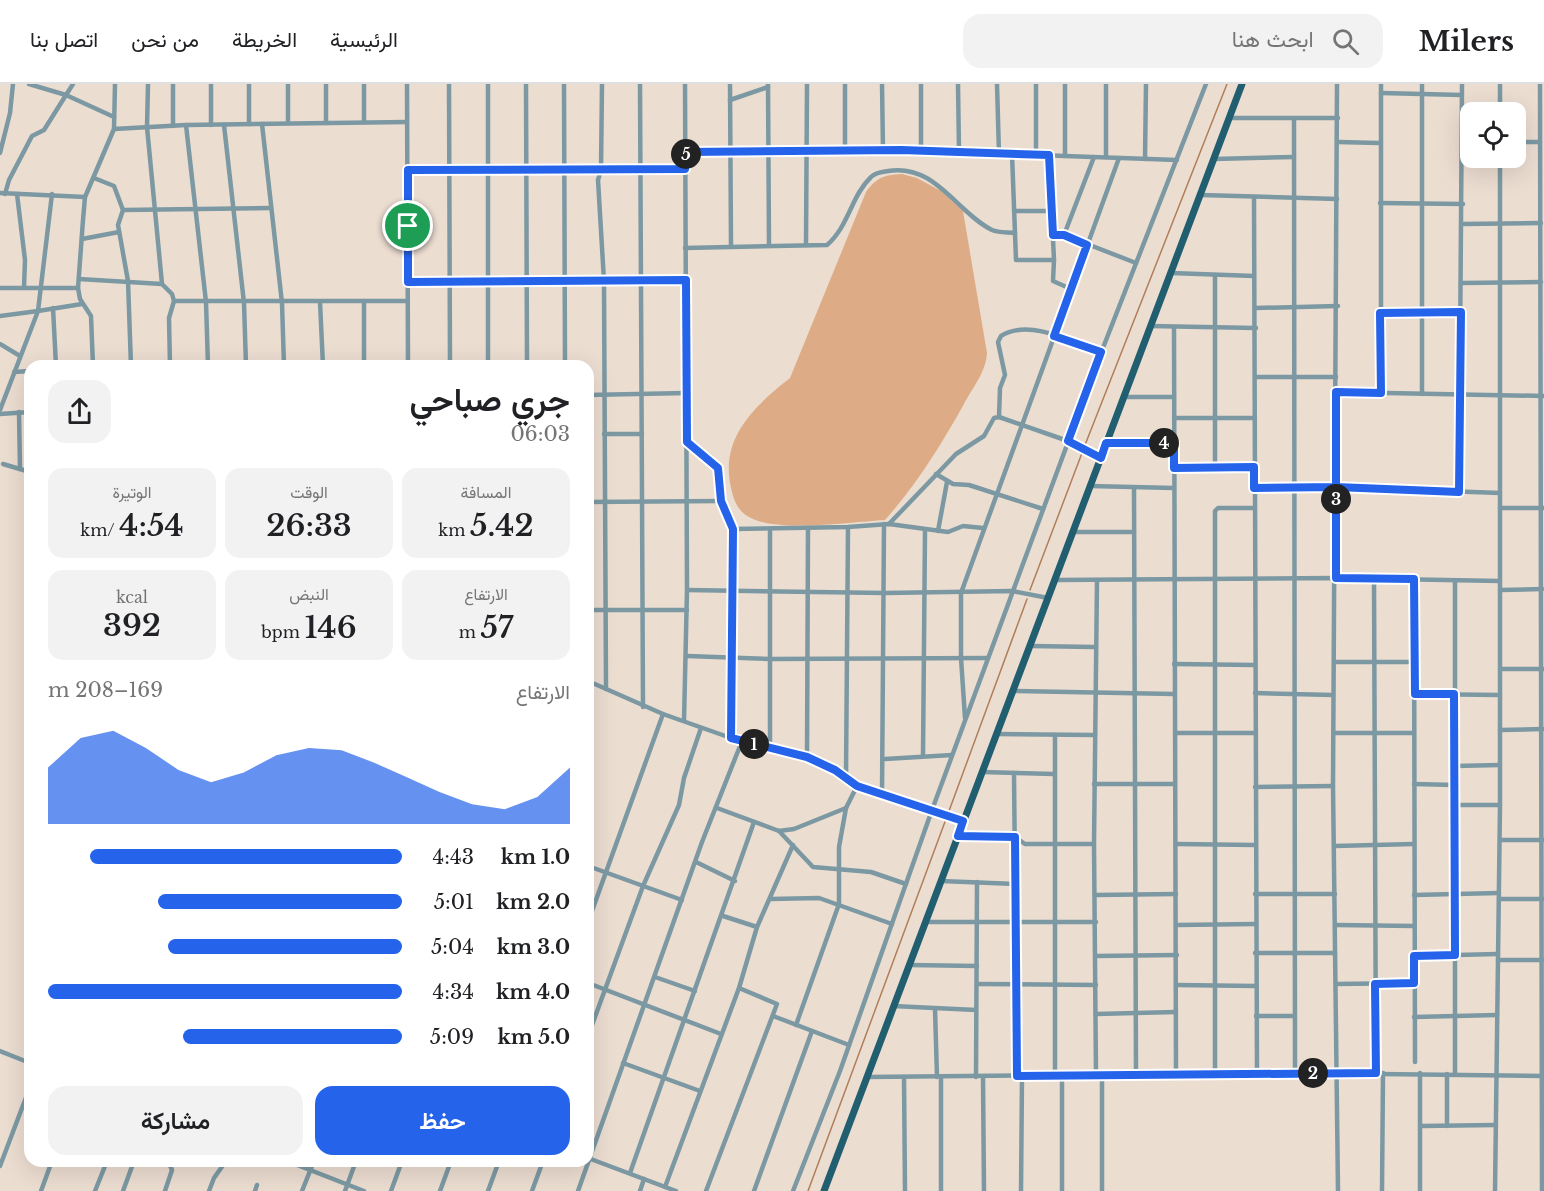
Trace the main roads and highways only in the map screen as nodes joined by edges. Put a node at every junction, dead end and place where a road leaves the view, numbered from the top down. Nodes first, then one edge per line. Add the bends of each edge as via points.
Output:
1 (1242, 84) edge
2 (824, 1191) edge

1 - 2 main road

